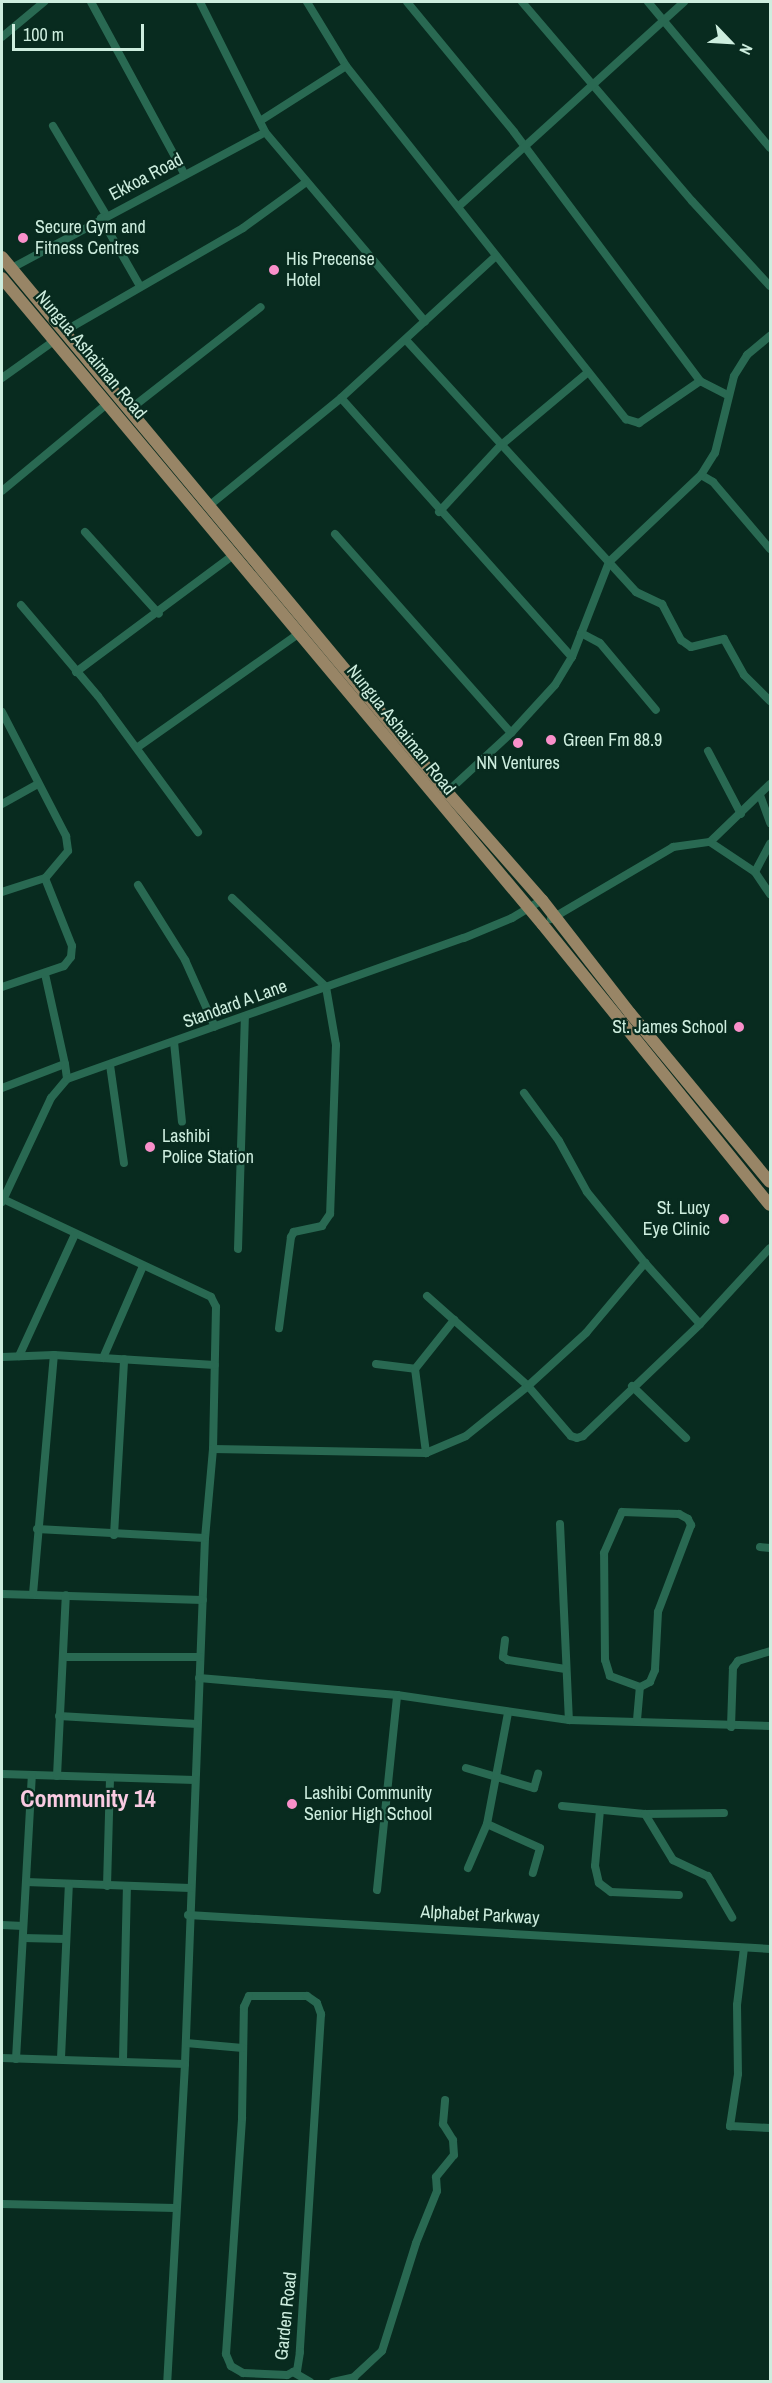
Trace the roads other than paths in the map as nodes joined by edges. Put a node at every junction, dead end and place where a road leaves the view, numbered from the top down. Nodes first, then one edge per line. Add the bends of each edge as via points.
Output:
1 (44, 2) edge
2 (91, 2) edge
3 (200, 2) edge
4 (307, 2) edge
5 (407, 2) edge
6 (522, 2) edge
7 (648, 2) edge
8 (684, 2) edge
9 (664, 20) junction
10 (2, 37) edge
11 (346, 66) junction
12 (591, 83) junction
13 (260, 121) junction
14 (53, 126) dead end
15 (265, 132) junction
16 (522, 145) junction
17 (771, 148) edge
18 (184, 173) junction
19 (305, 183) junction
20 (459, 206) junction
21 (103, 216) junction
22 (496, 256) junction
23 (2, 258) edge
24 (6, 273) edge
25 (140, 286) junction
26 (771, 286) edge
27 (261, 307) dead end
28 (425, 321) junction
29 (59, 336) junction
30 (771, 336) edge
31 (406, 340) junction
32 (587, 373) junction
33 (2, 378) edge
34 (700, 381) junction
35 (727, 395) junction
36 (341, 398) junction
37 (108, 403) junction
38 (129, 410) junction
39 (500, 446) junction
40 (701, 475) junction
41 (2, 491) edge
42 (210, 505) junction
43 (439, 512) junction
44 (85, 532) dead end
45 (335, 534) dead end
46 (771, 549) edge
47 (232, 556) junction
48 (609, 562) junction
49 (21, 605) dead end
50 (159, 614) junction
51 (581, 633) junction
52 (298, 634) junction
53 (572, 657) junction
54 (76, 672) junction
55 (771, 701) edge
56 (656, 710) dead end
57 (2, 712) edge
58 (512, 733) junction
59 (138, 747) junction
60 (708, 751) dead end
61 (38, 784) junction
62 (771, 784) edge
63 (447, 792) junction
64 (760, 795) junction
65 (436, 802) junction
66 (2, 804) edge
67 (741, 814) junction
68 (771, 824) edge
69 (198, 832) dead end
70 (710, 842) junction
71 (771, 844) edge
72 (755, 872) junction
73 (45, 878) junction
74 (138, 885) dead end
75 (2, 892) edge
76 (771, 894) edge
77 (232, 898) dead end
78 (542, 900) junction
79 (529, 909) junction
80 (555, 916) junction
81 (543, 925) junction
82 (45, 974) junction
83 (2, 987) edge
84 (326, 987) junction
85 (245, 1017) junction
86 (215, 1027) junction
87 (174, 1042) junction
88 (65, 1064) junction
89 (111, 1065) junction
90 (67, 1079) junction
91 (2, 1088) edge
92 (524, 1093) dead end
93 (182, 1122) dead end
94 (124, 1163) dead end
95 (771, 1182) edge
96 (2, 1200) edge
97 (771, 1205) edge
98 (75, 1234) junction
99 (771, 1248) edge
100 (238, 1249) dead end
101 (645, 1263) junction
102 (143, 1266) junction
103 (427, 1296) dead end
104 (454, 1320) junction
105 (700, 1324) junction
106 (279, 1328) dead end
107 (54, 1355) junction
108 (19, 1356) junction
109 (2, 1357) edge
110 (103, 1358) junction
111 (124, 1359) junction
112 (376, 1364) dead end
113 (214, 1365) junction
114 (415, 1369) junction
115 (528, 1386) junction
116 (632, 1386) junction
117 (686, 1438) dead end
118 (213, 1449) junction
119 (426, 1453) junction
120 (560, 1524) dead end
121 (37, 1529) junction
122 (114, 1535) junction
123 (205, 1538) junction
124 (760, 1547) dead end
125 (771, 1548) edge
126 (2, 1594) edge
127 (33, 1594) junction
128 (66, 1595) junction
129 (202, 1600) junction
130 (505, 1640) dead end
131 (771, 1652) edge
132 (63, 1657) junction
133 (200, 1657) junction
134 (565, 1669) junction
135 (199, 1678) junction
136 (640, 1687) junction
137 (397, 1695) junction
138 (508, 1713) junction
139 (59, 1716) junction
140 (569, 1720) junction
141 (637, 1720) junction
142 (197, 1724) junction
143 (771, 1726) edge
144 (731, 1727) junction
145 (466, 1768) dead end
146 (2, 1774) edge
147 (538, 1774) dead end
148 (32, 1775) junction
149 (57, 1776) junction
150 (110, 1778) junction
151 (496, 1778) junction
152 (195, 1780) junction
153 (562, 1806) dead end
154 (600, 1810) junction
155 (724, 1812) dead end
156 (645, 1814) junction
157 (487, 1824) junction
158 (468, 1868) dead end
159 (533, 1873) dead end
160 (26, 1882) junction
161 (69, 1884) junction
162 (107, 1886) junction
163 (127, 1887) junction
164 (190, 1888) junction
165 (377, 1890) dead end
166 (679, 1895) dead end
167 (189, 1914) junction
168 (732, 1917) dead end
169 (2, 1925) edge
170 (23, 1926) junction
171 (23, 1938) junction
172 (66, 1939) junction
173 (744, 1948) junction
174 (771, 1949) edge
175 (186, 2043) junction
176 (243, 2048) junction
177 (2, 2058) edge
178 (61, 2058) junction
179 (16, 2059) junction
180 (123, 2060) junction
181 (185, 2064) junction
182 (445, 2100) dead end
183 (771, 2128) edge
184 (2, 2204) edge
185 (175, 2208) junction
186 (293, 2372) junction
187 (167, 2382) edge
188 (310, 2382) edge
189 (333, 2382) edge

1 - 10 street
2 - 18 street
3 - 13 street
4 - 11 street
5 - 16 street
6 - 12 street
7 - 9 street
8 - 9 street
9 - 12 street
9 - 17 street
11 - 13 street
11 - 20 street
12 - 16 street
12 - 26 street
13 - 15 street
14 - 21 street
15 - 18 street, Ekkoa Road
15 - 19 street
16 - 20 street
16 - 34 street
18 - 21 street, Ekkoa Road
19 - 25 street via 243,228
19 - 28 street
20 - 22 street
21 - 24 street, Ekkoa Road
21 - 25 street
22 - 28 street
22 - 32 street
23 - 24 main road, Nungua Ashaiman Road
24 - 29 main road, Nungua Ashaiman Road
25 - 29 street
27 - 38 street
28 - 31 street
29 - 33 street
29 - 37 main road, Nungua Ashaiman Road
29 - 38 main road, Nungua Ashaiman Road
30 - 35 street via 747,355
31 - 36 street
31 - 39 street
32 - 34 street via 632,423 639,423
32 - 39 street
34 - 35 street
35 - 40 street via 715,453
36 - 42 street
36 - 43 street
37 - 41 street
37 - 47 main road, Nungua Ashaiman Road
38 - 42 main road, Nungua Ashaiman Road
39 - 43 street
39 - 48 street
40 - 46 street via 713,482
40 - 48 street
42 - 63 main road, Nungua Ashaiman Road
43 - 53 street
44 - 50 street
45 - 58 street
47 - 50 street
47 - 52 main road, Nungua Ashaiman Road
48 - 51 street
48 - 55 street via 636,592 662,604 687,645 724,639 756,690
49 - 54 street
50 - 54 street
51 - 53 street
51 - 56 street via 600,643
52 - 59 street
52 - 65 main road, Nungua Ashaiman Road
53 - 58 street via 555,685
54 - 59 street
57 - 61 street
58 - 63 street
59 - 69 street
60 - 67 street
61 - 66 street
61 - 73 street via 66,836 68,850
62 - 64 street
63 - 65 street
63 - 78 main road, Nungua Ashaiman Road
64 - 67 street
64 - 68 street
65 - 79 main road, Nungua Ashaiman Road
67 - 70 street
70 - 72 street
70 - 80 street via 673,847
71 - 72 street
72 - 76 street
73 - 75 street
73 - 82 street via 72,946 71,957 64,966
74 - 86 street via 185,960
77 - 84 street
78 - 79 street, Standard A Lane
78 - 80 main road, Nungua Ashaiman Road
79 - 81 main road, Nungua Ashaiman Road
79 - 84 street, Standard A Lane via 464,938
80 - 81 street
80 - 95 main road, Nungua Ashaiman Road
81 - 97 main road, Nungua Ashaiman Road
82 - 83 street
82 - 88 street
84 - 85 street, Standard A Lane
84 - 106 street via 336,1045 330,1214 322,1226 294,1232 291,1237
85 - 86 street, Standard A Lane
85 - 100 street
86 - 87 street, Standard A Lane
87 - 89 street, Standard A Lane
87 - 93 street
88 - 90 street
88 - 91 street
89 - 90 street, Standard A Lane
89 - 94 street
90 - 96 street via 51,1098
92 - 101 street via 559,1141 587,1192
96 - 98 street
98 - 102 street
98 - 108 street
99 - 105 street
101 - 105 street
101 - 115 street via 586,1334
102 - 110 street
102 - 113 street via 214,1302
103 - 104 street
104 - 114 street
104 - 115 street
105 - 116 street
107 - 108 street
107 - 110 street
107 - 121 street
108 - 109 street
110 - 111 street
111 - 113 street
111 - 122 street
112 - 114 street
113 - 118 street
114 - 119 street
115 - 116 street via 577,1438 584,1437
115 - 119 street via 466,1436
116 - 117 street
118 - 119 street
118 - 123 street
120 - 134 street
121 - 122 street
121 - 127 street
122 - 123 street
123 - 129 street
124 - 125 street
126 - 127 street
127 - 128 street
128 - 129 street
128 - 132 street
129 - 133 street
130 - 134 street via 502,1657 508,1660
131 - 144 street via 738,1661 733,1668
132 - 133 street
132 - 139 street
133 - 135 street
134 - 140 street
135 - 137 street
135 - 142 street
136 - 136 street via 606,1671 604,1553 622,1512 679,1514 688,1519 690,1536 658,1611 656,1670 650,1682
136 - 141 street
137 - 138 street
137 - 165 street
138 - 140 street
138 - 151 street
139 - 142 street
139 - 149 street
140 - 141 street
141 - 144 street
142 - 152 street
143 - 144 street
145 - 151 street
146 - 148 street
147 - 151 street via 534,1788
148 - 149 street
148 - 160 street
149 - 150 street
150 - 152 street
150 - 162 street
151 - 157 street
152 - 164 street
153 - 154 street
154 - 156 street
154 - 166 street via 595,1866 599,1883 611,1892
155 - 156 street
156 - 168 street via 673,1860 708,1876
157 - 158 street
157 - 159 street via 540,1848
160 - 161 street
160 - 170 street
161 - 162 street
161 - 172 street
162 - 163 street
163 - 164 street
163 - 180 street
164 - 167 street
167 - 173 street, Alphabet Parkway
167 - 175 street
169 - 170 street
170 - 171 street
171 - 172 street
171 - 179 street
172 - 178 street
173 - 174 street, Alphabet Parkway
173 - 183 street via 737,2005 738,2074 730,2126
175 - 176 street
175 - 181 street
176 - 186 street, Garden Road via 226,2354 231,2366 243,2373
176 - 186 street, Garden Road via 244,2007 249,1996 307,1996 317,2003 321,2014 309,2245 300,2352 297,2370
177 - 179 street
178 - 179 street
178 - 180 street
180 - 181 street
181 - 185 street
182 - 189 street via 443,2124 453,2139 454,2155 436,2177 437,2191 382,2350 354,2377
184 - 185 street
185 - 187 street
186 - 188 street

